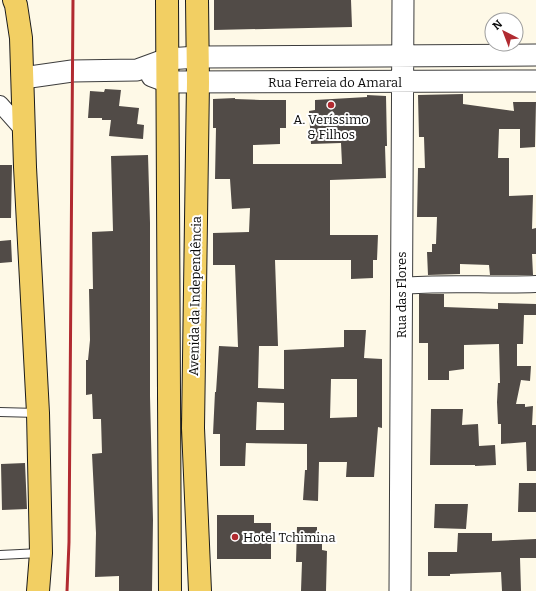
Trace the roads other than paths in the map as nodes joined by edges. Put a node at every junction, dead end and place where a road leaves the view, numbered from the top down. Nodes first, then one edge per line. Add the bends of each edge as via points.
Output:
1 (167, 0) edge
2 (197, 0) edge
3 (403, 0) edge
4 (15, 2) edge
5 (536, 55) edge
6 (402, 56) junction
7 (198, 57) junction
8 (168, 58) junction
9 (137, 70) junction
10 (23, 78) junction
11 (536, 81) edge
12 (168, 82) junction
13 (198, 82) junction
14 (402, 82) junction
15 (0, 104) edge
16 (24, 131) junction
17 (168, 254) junction
18 (196, 256) junction
19 (536, 284) edge
20 (401, 286) junction
21 (0, 412) edge
22 (38, 413) junction
23 (169, 428) junction
24 (193, 428) junction
25 (41, 553) junction
26 (0, 554) edge
27 (38, 591) edge
28 (170, 591) edge
29 (200, 591) edge
30 (400, 591) edge

1 - 8 main road, Avenida da Independência
2 - 7 main road, Avenida da Independência
3 - 6 street, Rua das Flores
4 - 10 main road via 21,38
5 - 6 street, Rua Ferreia do Amaral
6 - 7 street, Rua Ferreia do Amaral
6 - 14 street, Rua das Flores
7 - 8 street, Rua Ferreia do Amaral
7 - 13 main road, Avenida da Independência
8 - 9 street, Rua Ferreia do Amaral
8 - 12 main road, Avenida da Independência
9 - 10 street, Rua Ferreia do Amaral via 72,71
9 - 12 street, Rua Ferreia do Amaral
10 - 16 main road
11 - 14 street, Rua Ferreia do Amaral
12 - 13 street, Rua Ferreia do Amaral
12 - 17 main road, Avenida da Independência
13 - 14 street, Rua Ferreia do Amaral
13 - 18 main road, Avenida da Independência
14 - 20 street, Rua das Flores
15 - 16 street
16 - 22 main road
17 - 18 main road
17 - 23 main road, Avenida da Independência
18 - 24 main road, Avenida da Independência
19 - 20 street
20 - 30 street, Rua das Flores
21 - 22 lane
22 - 25 main road
23 - 24 main road
23 - 28 main road, Avenida da Independência
24 - 29 main road, Avenida da Independência
25 - 26 lane
25 - 27 main road

